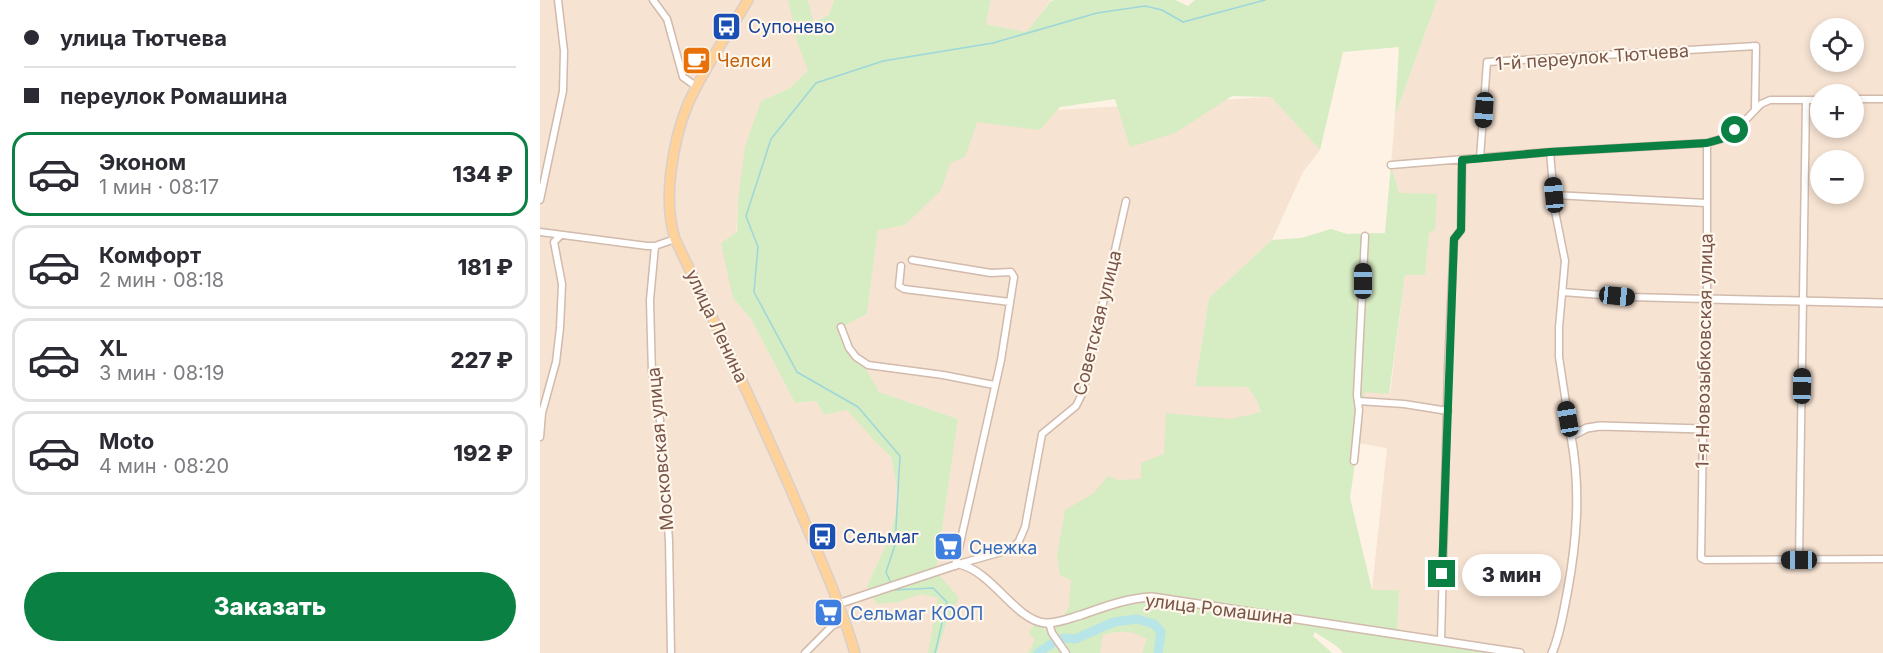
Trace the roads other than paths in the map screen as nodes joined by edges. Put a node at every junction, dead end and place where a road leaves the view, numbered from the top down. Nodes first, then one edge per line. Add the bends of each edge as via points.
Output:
1 (558, 0) edge
2 (653, 0) edge
3 (748, 0) edge
4 (697, 87) junction
5 (1864, 99) edge
6 (1883, 99) edge
7 (1806, 100) junction
8 (1810, 100) edge
9 (1755, 109) junction
10 (1707, 143) junction
11 (1550, 152) junction
12 (1480, 158) junction
13 (1462, 160) junction
14 (1390, 165) dead end
15 (1554, 195) junction
16 (540, 200) edge
17 (1126, 201) dead end
18 (1706, 203) junction
19 (540, 232) edge
20 (560, 236) junction
21 (1365, 236) dead end
22 (675, 239) junction
23 (655, 246) junction
24 (912, 260) dead end
25 (901, 266) dead end
26 (1562, 292) junction
27 (1707, 299) junction
28 (1804, 301) junction
29 (1010, 302) junction
30 (1883, 303) edge
31 (842, 327) dead end
32 (994, 385) junction
33 (1358, 401) junction
34 (1448, 411) junction
35 (1703, 429) junction
36 (1571, 436) junction
37 (540, 437) edge
38 (1354, 461) dead end
39 (1883, 559) edge
40 (1799, 560) junction
41 (957, 565) junction
42 (838, 604) junction
43 (844, 620) junction
44 (1049, 623) junction
45 (1441, 642) junction
46 (1553, 651) edge
47 (671, 653) edge
48 (805, 653) edge
49 (855, 653) edge
50 (1066, 653) edge
51 (1520, 653) edge

1 - 16 street via 564,91
2 - 4 street via 667,19 683,77
3 - 4 main road, улица Ленина
4 - 22 main road, улица Ленина via 682,120 672,167 668,204
5 - 6 street
7 - 8 street
7 - 9 street via 1770,100
7 - 28 street
9 - 10 street via 1735,130
9 - 12 street, 1-й переулок Тютчева via 1756,46 1487,62
10 - 11 street
10 - 18 street, 1-я Новозыбковская улица
11 - 12 street
11 - 15 street
12 - 13 street
13 - 14 street
13 - 34 street via 1461,230 1454,239
15 - 18 street
15 - 26 street via 1565,261
17 - 41 street, Советская улица via 1083,392 1076,406 1042,434 1019,541 1012,549
18 - 27 street, 1-я Новозыбковская улица
19 - 20 street
20 - 23 street
20 - 37 street via 554,242 562,284 560,328
21 - 33 street
22 - 23 street
22 - 42 main road, улица Ленина via 741,376
23 - 47 street, Московская улица via 652,372 664,462
24 - 29 street via 991,273 1011,272 1014,274
25 - 29 street via 898,281 904,289
26 - 27 street
26 - 36 street via 1559,357
27 - 28 street
27 - 35 street, 1-я Новозыбковская улица
28 - 30 street
28 - 40 street
29 - 32 street
31 - 32 street via 849,348 868,365
32 - 41 street
33 - 34 street
33 - 38 street
34 - 45 street
35 - 36 street via 1600,426
35 - 40 street, 1-я Новозыбковская улица via 1701,558
36 - 46 street via 1577,471 1576,534
39 - 40 street
41 - 42 street
41 - 44 street via 970,567 986,578 1032,619
42 - 43 main road, улица Ленина
43 - 48 street via 832,626
43 - 49 main road, улица Ленина
44 - 45 street, улица Ромашина via 1152,597
44 - 50 street
45 - 51 street, улица Ромашина

